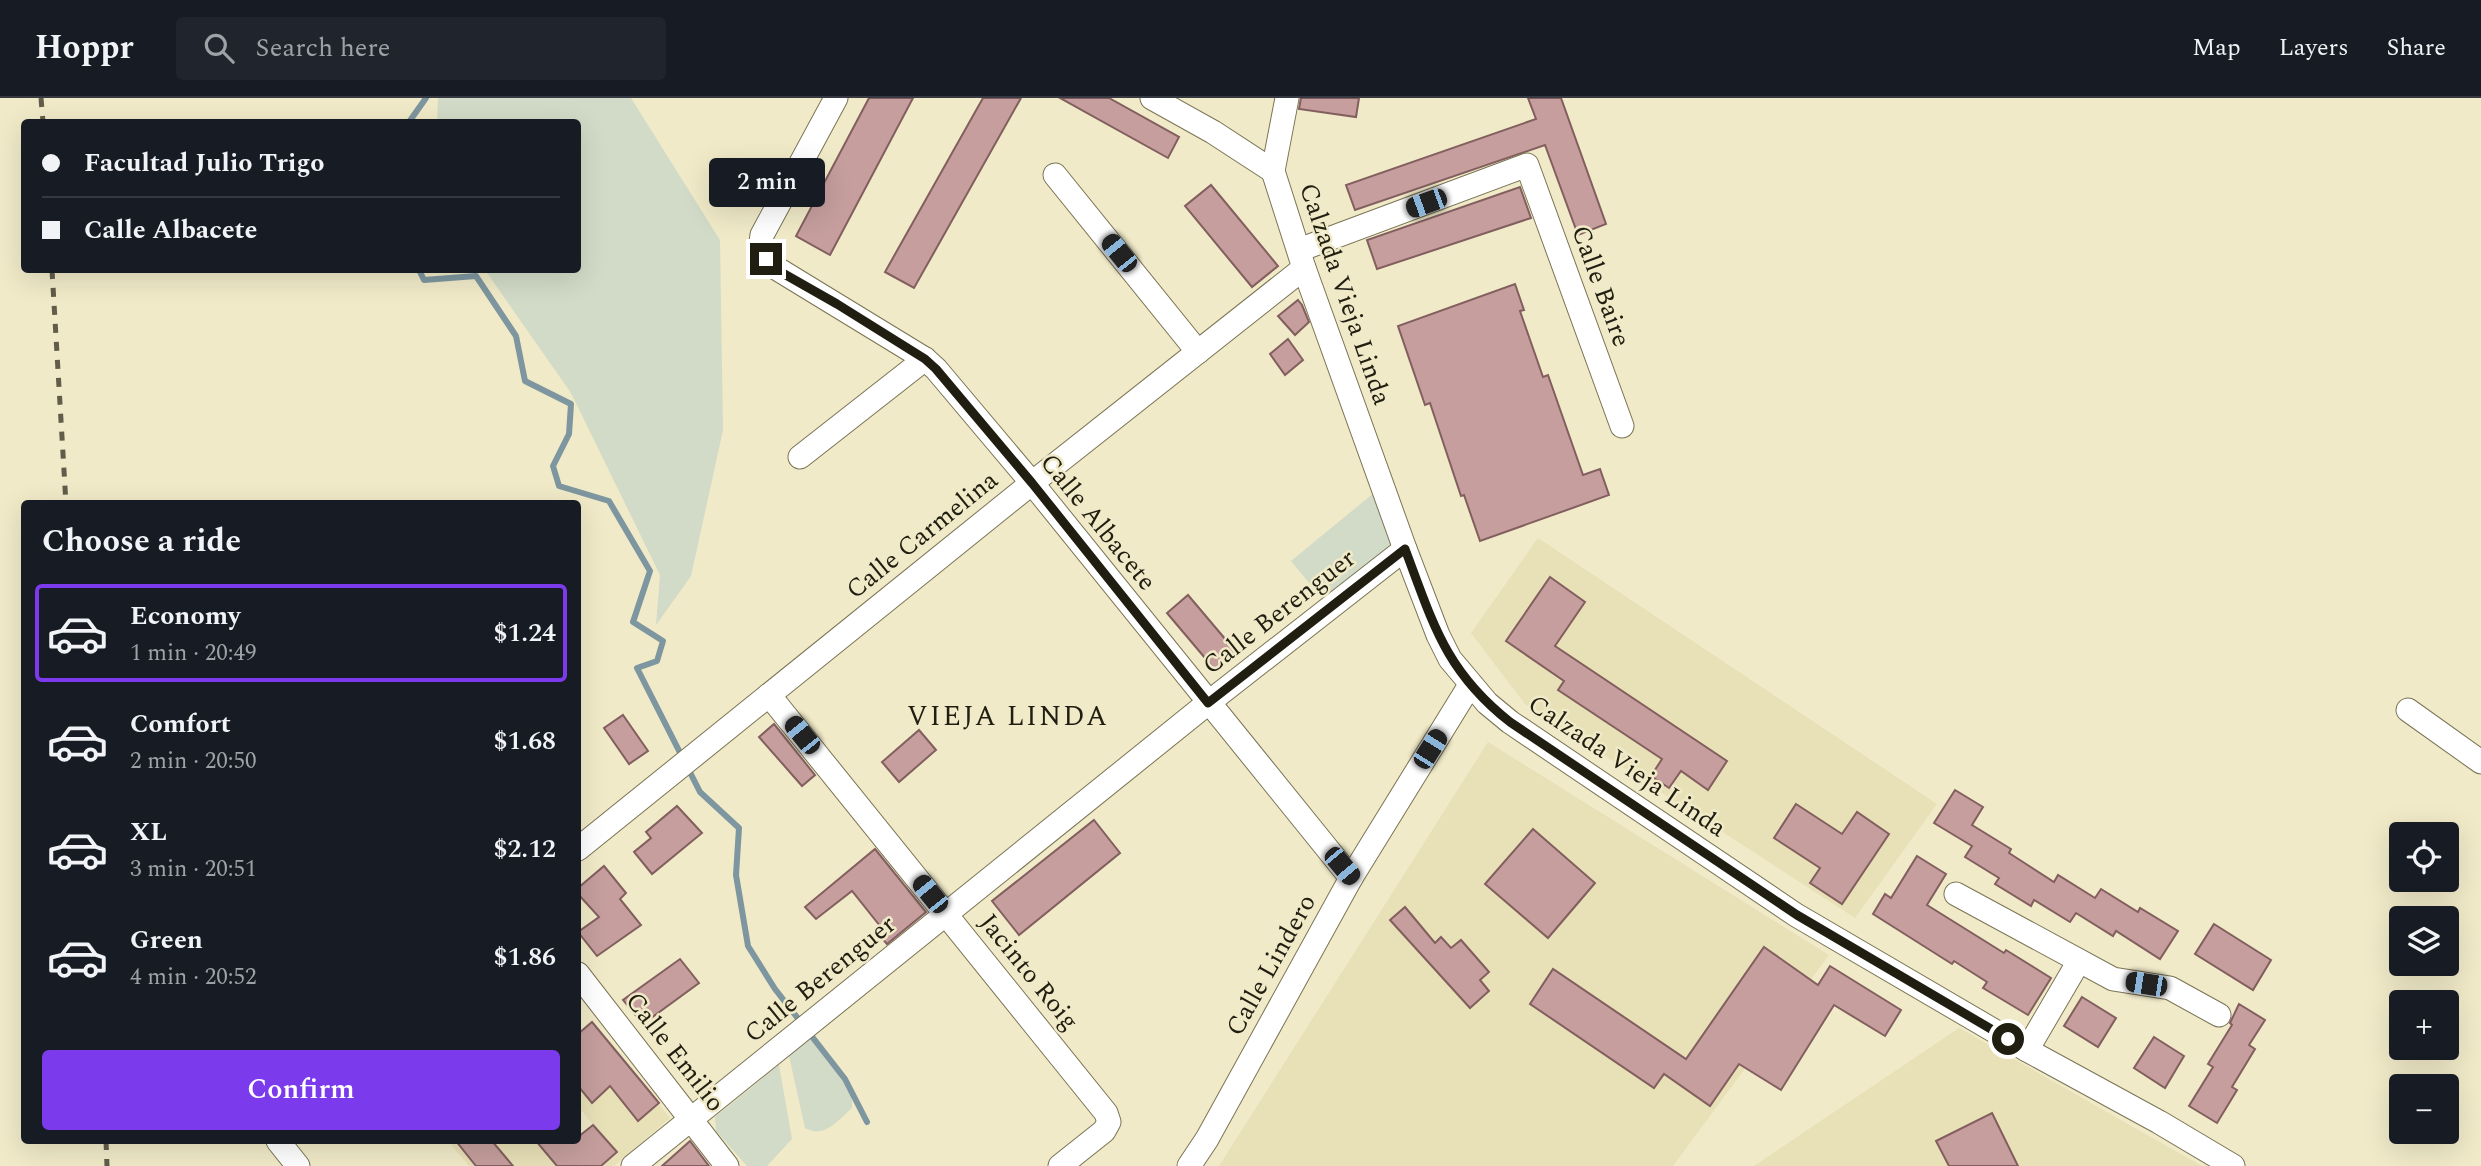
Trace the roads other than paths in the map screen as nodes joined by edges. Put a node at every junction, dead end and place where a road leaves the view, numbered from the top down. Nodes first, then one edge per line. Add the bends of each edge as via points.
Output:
1 (836, 98) edge
2 (1152, 98) edge
3 (1287, 98) edge
4 (1527, 165) joint
5 (1273, 171) junction
6 (1055, 175) dead end
7 (1301, 259) junction
8 (1198, 352) junction
9 (925, 359) junction
10 (1622, 426) dead end
11 (800, 457) dead end
12 (1032, 483) junction
13 (1405, 549) junction
14 (1470, 685) junction
15 (769, 695) junction
16 (1208, 703) junction
17 (2408, 710) dead end
18 (2481, 762) edge
19 (581, 847) edge
20 (1351, 878) junction
21 (1956, 894) dead end
22 (946, 913) junction
23 (2080, 961) junction
24 (581, 978) edge
25 (2219, 1015) dead end
26 (2027, 1050) junction
27 (691, 1117) junction
28 (280, 1144) edge
29 (298, 1166) edge
30 (633, 1166) edge
31 (727, 1166) edge
32 (1060, 1166) edge
33 (1189, 1166) edge
34 (2233, 1166) edge

1 - 9 street, Calle Albacete via 762,235 760,249 779,271
2 - 5 street
3 - 5 street
4 - 7 street, Calle Carmelina
4 - 10 street, Calle Baire
5 - 7 street, Calzada Vieja Linda
6 - 8 street
7 - 8 street, Calle Carmelina
7 - 13 street, Calzada Vieja Linda
8 - 12 street, Calle Carmelina
9 - 11 street
9 - 12 street, Calle Albacete
12 - 15 street, Calle Carmelina
12 - 16 street, Calle Albacete
13 - 14 street, Calzada Vieja Linda via 1438,635
13 - 16 street, Calle Berenguer
14 - 20 street, Calle Lindero
14 - 26 street, Calzada Vieja Linda via 1510,722 1797,915
15 - 19 street, Calle Carmelina
15 - 22 street, Jacinto Roig
16 - 20 street, Calle Albacete
16 - 22 street, Calle Berenguer
17 - 18 street
20 - 33 street, Calle Lindero
21 - 23 street
22 - 27 street, Calle Berenguer
22 - 32 street, Jacinto Roig via 1106,1113 1109,1122 1104,1130
23 - 25 street via 2113,979 2169,988
23 - 26 street
24 - 27 street, Calle Emilio
26 - 34 street, Calzada Vieja Linda
27 - 30 street, Calle Berenguer
27 - 31 street, Calle Emilio
28 - 29 street

